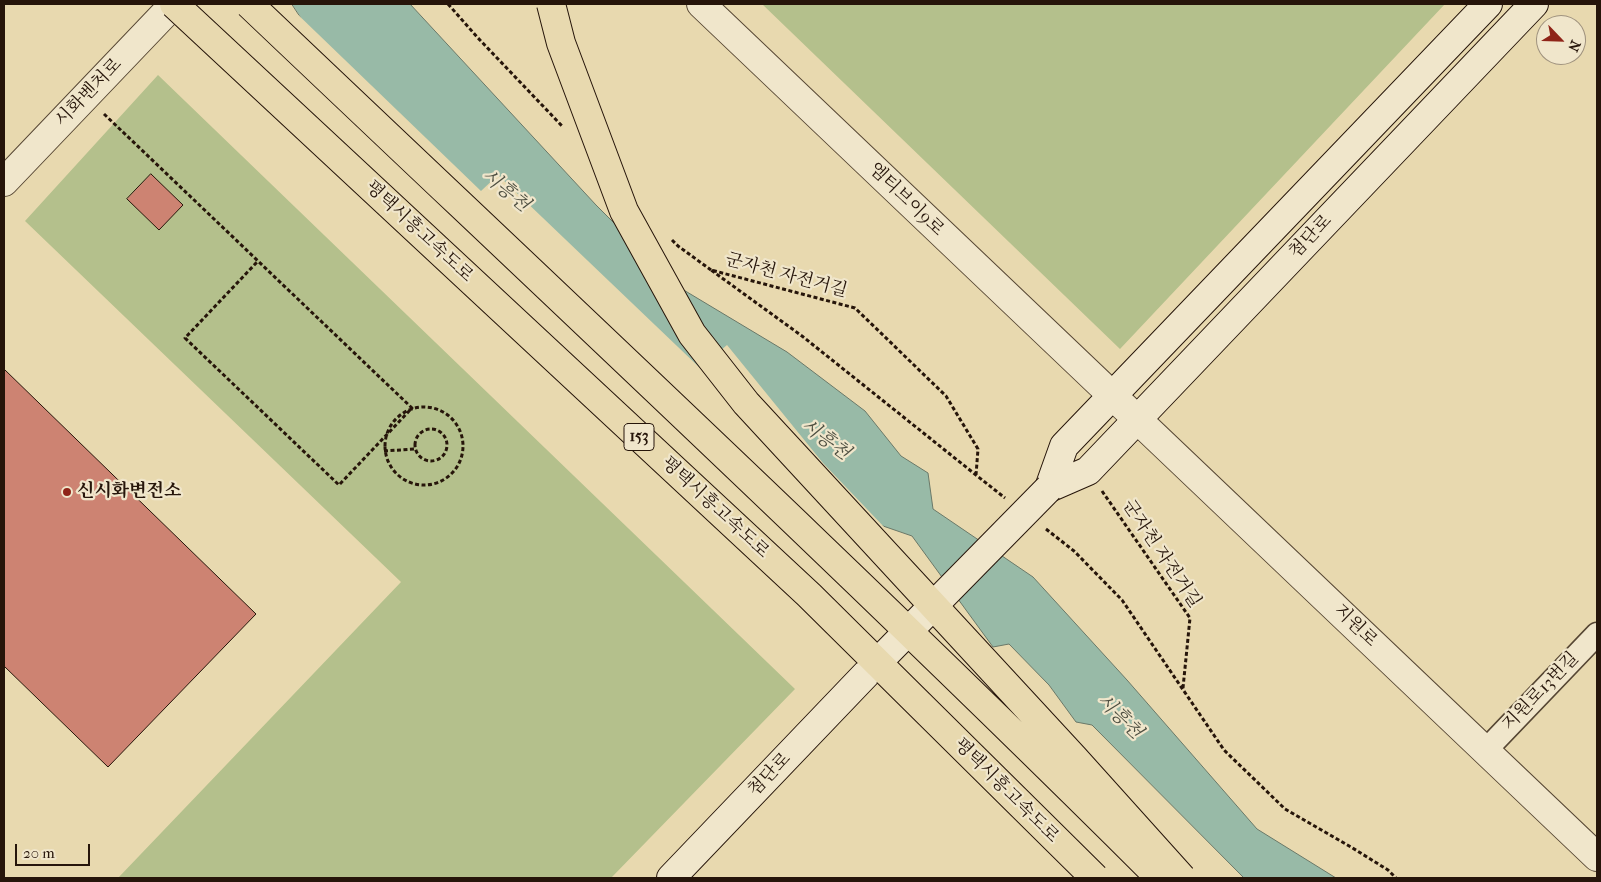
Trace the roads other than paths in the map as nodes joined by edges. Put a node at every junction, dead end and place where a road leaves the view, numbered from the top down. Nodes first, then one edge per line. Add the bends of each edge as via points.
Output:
1 (173, 4) edge
2 (249, 4) edge
3 (552, 4) edge
4 (700, 4) edge
5 (1488, 4) edge
6 (1534, 4) edge
7 (4, 182) edge
8 (1112, 396) junction
9 (1137, 419) junction
10 (1049, 488) junction
11 (1597, 634) edge
12 (1486, 751) junction
13 (1597, 857) edge
14 (671, 878) edge
15 (1095, 878) edge
16 (1160, 878) edge
17 (1182, 878) edge

1 - 7 main road, 시화벤처로
1 - 15 highway, 평택시흥고속도로 / 153, bridge via 809,595
2 - 16 highway, 153, bridge via 729,459
3 - 17 highway, bridge via 561,43 624,211 692,334 746,403
4 - 8 main road, 엠티브이9로
5 - 8 main road, 첨단로
6 - 9 main road, 첨단로
8 - 9 main road, 지원로
8 - 10 main road, 첨단로 via 1064,446
9 - 10 main road, 첨단로 via 1088,471
9 - 12 main road, 지원로
10 - 14 main road, 첨단로, bridge
11 - 12 street, 지원로13번길
12 - 13 main road, 지원로

